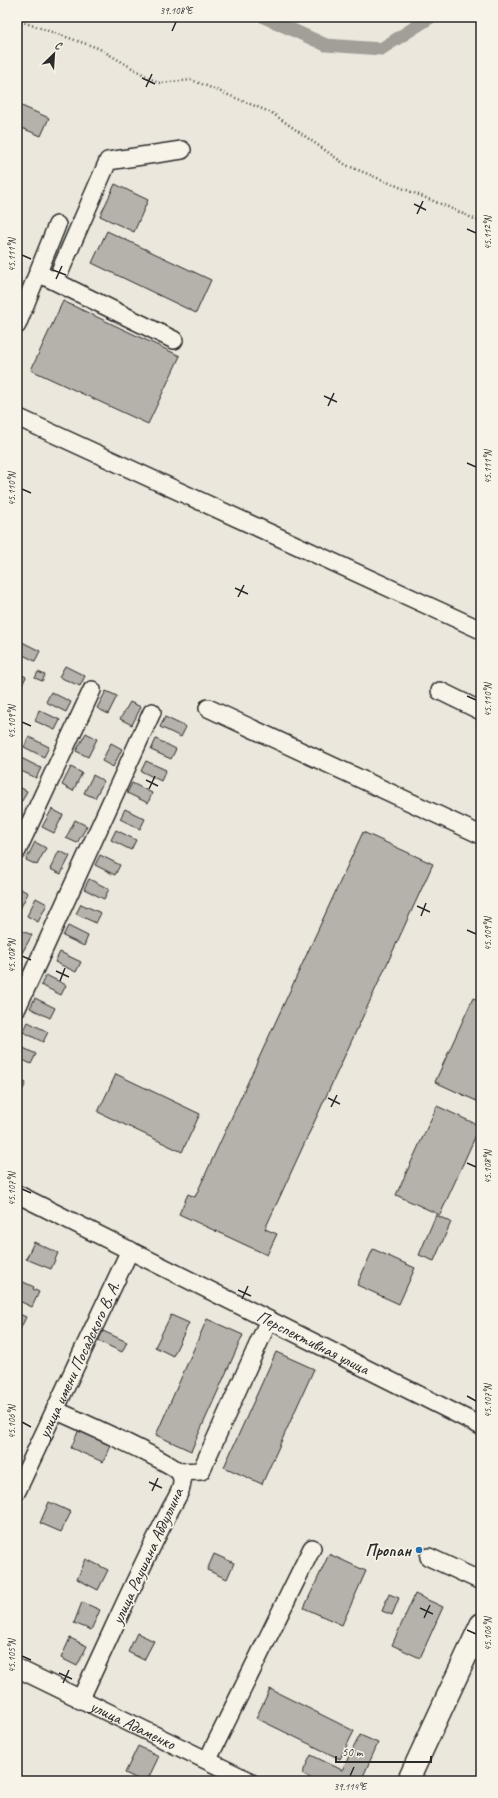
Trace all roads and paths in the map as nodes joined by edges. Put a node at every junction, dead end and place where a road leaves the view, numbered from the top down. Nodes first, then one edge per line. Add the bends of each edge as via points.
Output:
1 (17, 20) edge
2 (182, 150) dead end
3 (481, 222) edge
4 (57, 225) dead end
5 (61, 269) dead end
6 (38, 273) junction
7 (17, 325) edge
8 (174, 340) dead end
9 (17, 417) edge
10 (481, 630) edge
11 (92, 690) dead end
12 (440, 691) dead end
13 (208, 708) dead end
14 (481, 711) edge
15 (152, 712) dead end
16 (481, 835) edge
17 (17, 851) edge
18 (17, 1008) edge
19 (17, 1194) edge
20 (130, 1250) junction
21 (269, 1320) junction
22 (55, 1410) junction
23 (481, 1426) edge
24 (179, 1472) junction
25 (17, 1491) edge
26 (312, 1548) dead end
27 (429, 1557) dead end
28 (481, 1581) edge
29 (481, 1624) edge
30 (17, 1668) edge
31 (80, 1700) junction
32 (210, 1757) dead end
33 (249, 1781) edge
34 (408, 1781) edge

1 - 3 path via 98,48 158,83 192,80 272,113 346,165
2 - 5 street via 108,161
4 - 6 street
6 - 7 street
6 - 8 street
9 - 10 street
11 - 17 street
12 - 14 street
13 - 16 street
15 - 18 street
19 - 20 street, Перспективная улица
20 - 21 street, Перспективная улица
20 - 22 street, улица имени Посадского В. А.
21 - 23 street, Перспективная улица
21 - 24 street via 201,1471
22 - 24 street, улица Раушана Абдуллина
22 - 25 street, улица имени Посадского В. А.
24 - 31 street, улица Раушана Абдуллина via 182,1480 180,1491
26 - 32 street
27 - 28 street
29 - 34 main road
30 - 31 street, улица Адаменко
31 - 33 street, улица Адаменко

